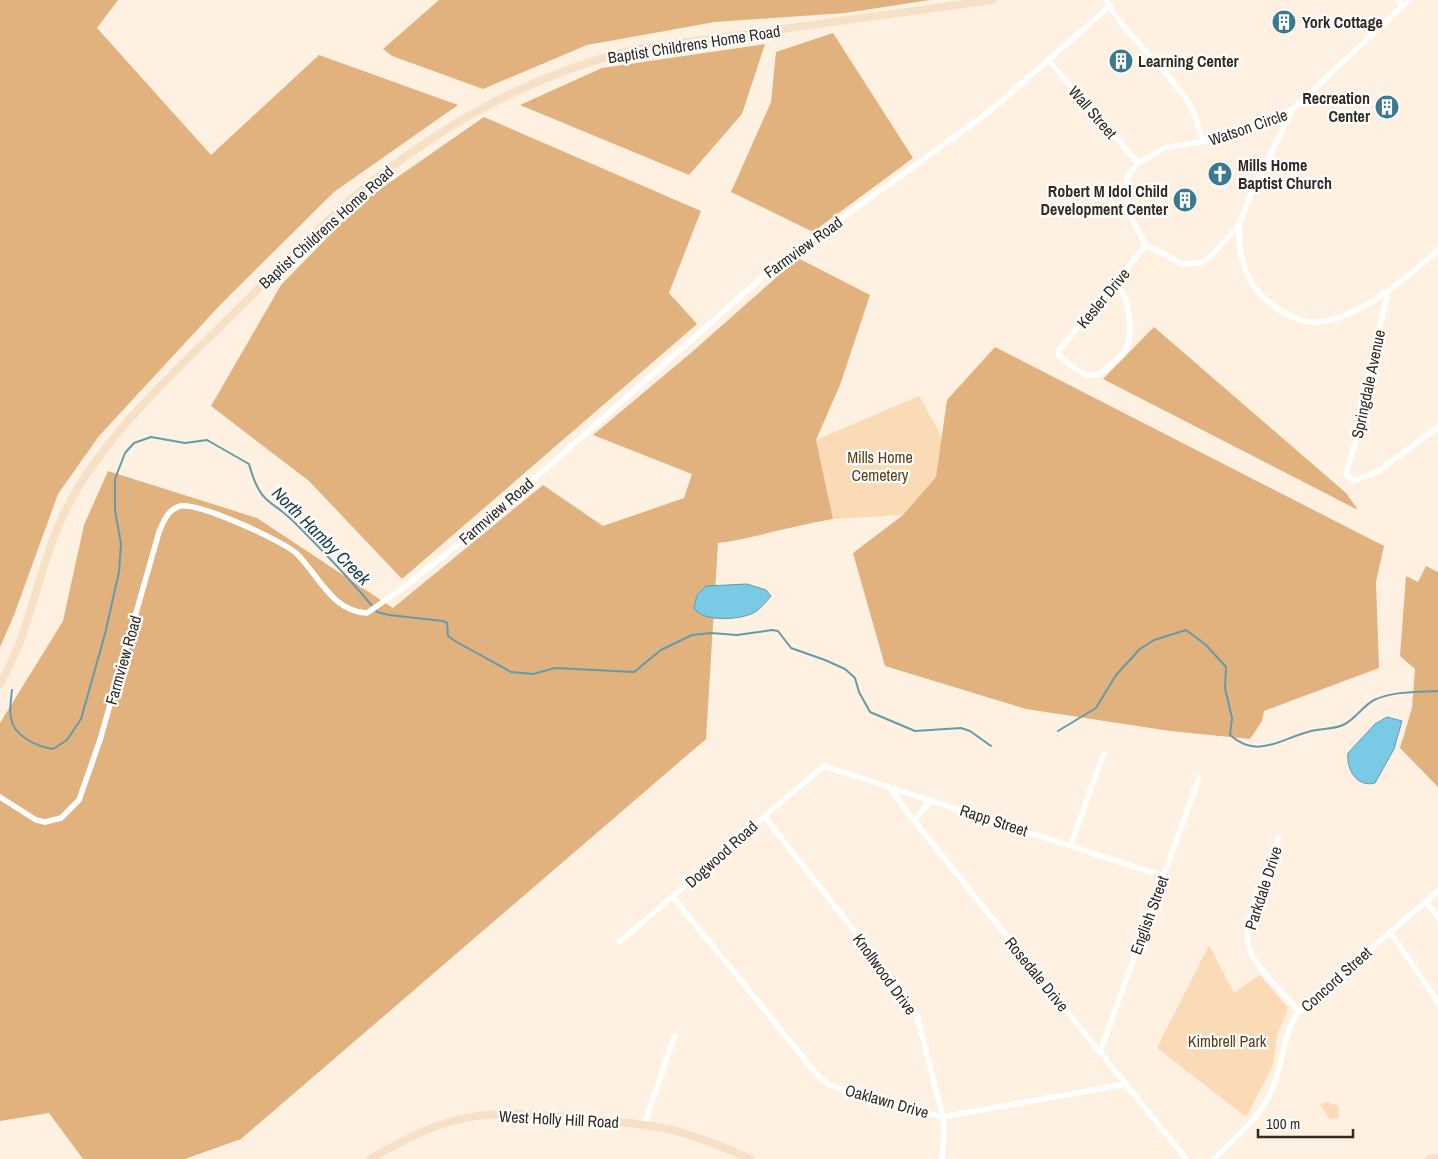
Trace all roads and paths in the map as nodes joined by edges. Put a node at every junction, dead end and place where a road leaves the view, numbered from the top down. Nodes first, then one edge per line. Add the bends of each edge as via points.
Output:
1 (989, 0) edge
2 (1396, 0) edge
3 (1410, 0) edge
4 (1108, 3) edge
5 (1403, 6) junction
6 (1048, 60) junction
7 (1293, 109) junction
8 (1203, 142) junction
9 (1138, 163) junction
10 (1240, 225) junction
11 (1146, 246) junction
12 (1438, 250) edge
13 (1116, 283) junction
14 (1388, 292) junction
15 (1438, 427) edge
16 (0, 684) edge
17 (1104, 753) dead end
18 (824, 766) joint
19 (1199, 778) dead end
20 (891, 788) junction
21 (0, 797) edge
22 (931, 800) junction
23 (764, 816) junction
24 (914, 821) junction
25 (1279, 838) dead end
26 (1071, 844) junction
27 (1163, 876) junction
28 (1438, 892) edge
29 (674, 897) junction
30 (1426, 901) junction
31 (1438, 917) edge
32 (1390, 932) junction
33 (619, 942) dead end
34 (1438, 1002) edge
35 (1298, 1011) junction
36 (674, 1037) dead end
37 (1100, 1052) junction
38 (1126, 1084) junction
39 (943, 1117) junction
40 (644, 1125) junction
41 (1438, 1158) edge
42 (370, 1159) edge
43 (750, 1159) edge
44 (942, 1159) edge
45 (1186, 1159) edge
46 (1214, 1159) edge
47 (1430, 1159) edge

1 - 16 street, Baptist Childrens Home Road via 636,49 600,58 506,96 412,152 376,178 241,306 155,392 98,460 56,530 26,629
2 - 5 street
3 - 5 street
4 - 6 street, Farmview Road
4 - 8 street via 1122,26 1186,98
5 - 7 street
6 - 9 street, Wall Street
6 - 21 street, Farmview Road via 990,111 768,272 487,521 367,613 347,608 328,594 295,552 265,534 195,506 180,506 172,510 159,532 100,740 79,800 61,818 46,822 36,820
7 - 8 street, Watson Circle
7 - 10 street, Watson Circle via 1251,193
8 - 9 street, Watson Circle via 1165,148
9 - 11 street via 1127,177 1125,193 1132,219
10 - 11 street, Watson Circle via 1210,257 1193,264 1174,260
10 - 14 street via 1242,260 1255,288 1265,300 1294,318 1324,322
11 - 13 street, Kesler Drive
12 - 14 street
13 - 13 street, Kesler Drive via 1059,350 1059,355 1083,374 1097,376 1127,348 1127,308
14 - 15 street, Springdale Avenue via 1346,474 1353,482 1377,472
17 - 26 street
18 - 20 street, Rapp Street
18 - 23 street, Dogwood Road
19 - 27 street, English Street
20 - 22 street, Rapp Street
20 - 24 street, Rosedale Drive
22 - 24 street
22 - 26 street, Rapp Street
23 - 29 street, Dogwood Road
23 - 39 street, Knollwood Drive via 918,1016
24 - 37 street, Rosedale Drive
25 - 35 street, Parkdale Drive via 1249,923 1247,939 1257,962
26 - 27 street, Rapp Street
27 - 37 street, English Street
28 - 30 street, Concord Street
29 - 33 street, Dogwood Road
29 - 39 street, Oaklawn Drive via 828,1084 866,1099
30 - 31 street
30 - 32 street, Concord Street
32 - 34 street
32 - 35 street, Concord Street
35 - 46 street, Concord Street via 1288,1030 1267,1102 1252,1123
36 - 40 street
37 - 38 street, Rosedale Drive
38 - 39 street, Oaklawn Drive
38 - 45 street, Rosedale Drive
39 - 44 street, Knollwood Drive
40 - 42 street, West Holly Hill Road via 563,1117 474,1116 421,1132
40 - 43 street, West Holly Hill Road via 692,1135
41 - 47 street

